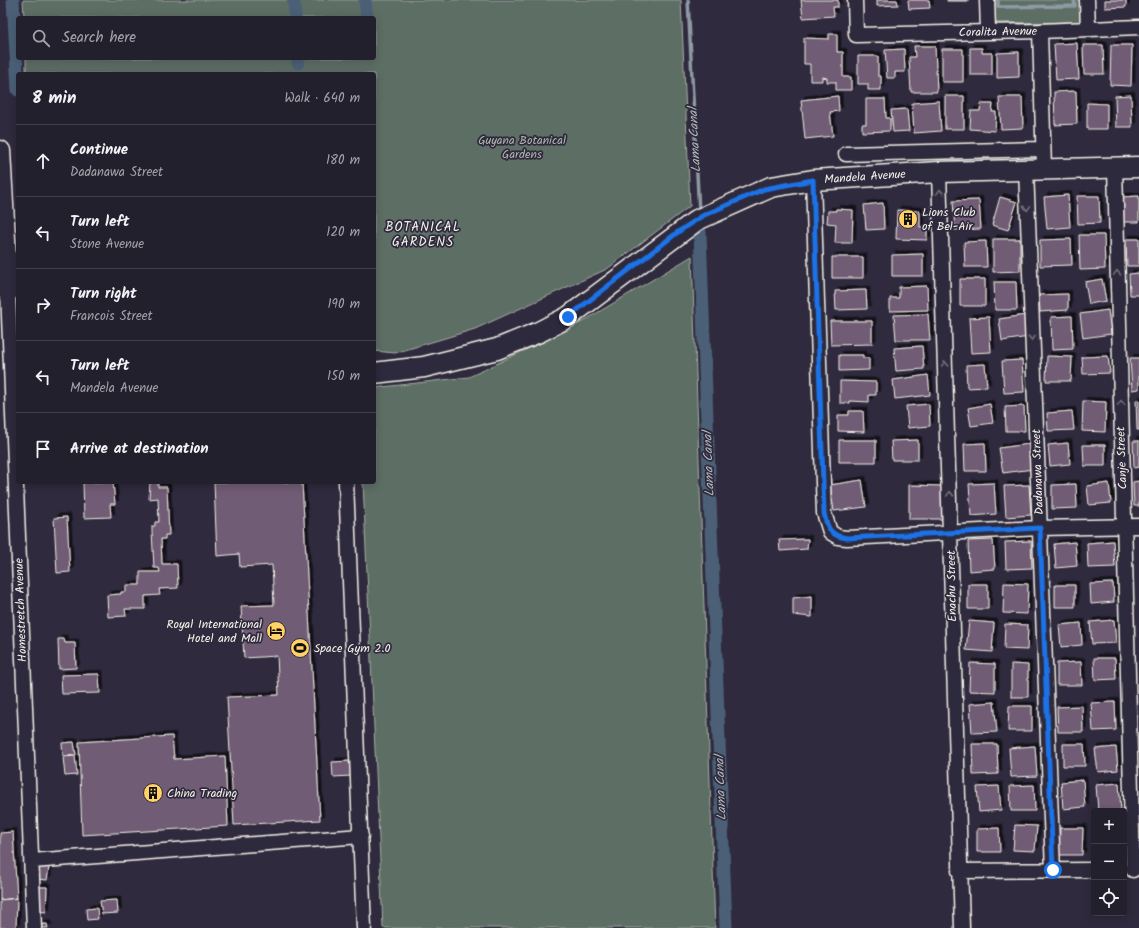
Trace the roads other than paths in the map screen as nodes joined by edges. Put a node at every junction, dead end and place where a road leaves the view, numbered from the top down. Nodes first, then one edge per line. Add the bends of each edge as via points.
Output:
1 (856, 0) edge
2 (987, 0) edge
3 (1087, 0) edge
4 (1139, 27) edge
5 (1088, 28) junction
6 (988, 31) junction
7 (1040, 31) junction
8 (1043, 148) junction
9 (0, 151) edge
10 (846, 154) dead end
11 (1115, 167) junction
12 (1139, 167) edge
13 (1035, 169) junction
14 (939, 172) junction
15 (813, 180) junction
16 (8, 267) edge
17 (9, 293) edge
18 (376, 361) edge
19 (424, 367) junction
20 (376, 373) edge
21 (16, 466) edge
22 (17, 484) edge
23 (346, 484) edge
24 (1124, 526) junction
25 (1139, 526) edge
26 (1040, 528) junction
27 (951, 533) junction
28 (361, 836) junction
29 (32, 861) junction
30 (1053, 870) junction
31 (1091, 870) edge
32 (1132, 870) edge
33 (959, 871) junction
34 (34, 928) edge
35 (364, 928) edge
36 (962, 928) edge

1 - 6 street, Coralita Avenue via 856,35
2 - 6 street
3 - 5 street
4 - 5 street, Coralita Avenue
5 - 7 street, Coralita Avenue
6 - 7 street, Coralita Avenue
7 - 8 street, Dadanawa Street
8 - 10 street
8 - 13 street, Dadanawa Street
9 - 16 main road
11 - 12 main road, Mandela Avenue
11 - 13 main road, Mandela Avenue
24 -> 11 street, Canje Street
13 - 14 main road, Mandela Avenue
13 -> 26 street, Dadanawa Street
14 - 15 main road, Mandela Avenue
27 -> 14 street, Enachu Street
15 - 19 main road, Mandela Avenue via 771,187 702,216 568,317 497,349
15 - 27 street via 824,513 830,532 838,537 847,538
16 - 17 main road
17 - 21 street, Homestretch Avenue
18 - 19 main road, Mandela Avenue
19 - 20 main road, Mandela Avenue
22 - 29 street, Homestretch Avenue
23 - 28 street
24 - 25 street
24 - 26 street
24 - 32 street, Canje Street
26 - 27 street
26 - 30 street, Dadanawa Street
27 - 33 street, Enachu Street
28 - 29 street
28 - 35 street
29 - 34 street, Homestretch Avenue
30 - 31 street
30 - 33 street
33 - 36 street, Enachu Street

